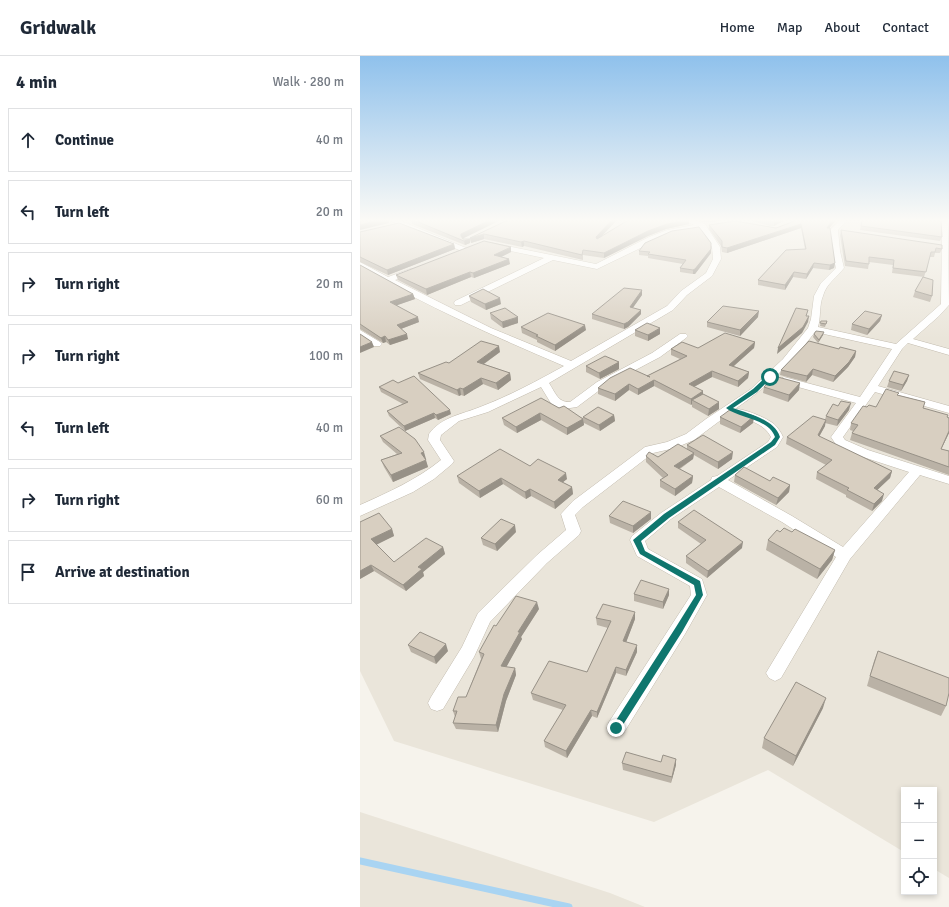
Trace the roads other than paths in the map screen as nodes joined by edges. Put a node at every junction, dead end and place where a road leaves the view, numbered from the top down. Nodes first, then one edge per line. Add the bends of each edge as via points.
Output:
1 (548, 259) edge
2 (560, 259) edge
3 (613, 259) edge
4 (717, 259) edge
5 (838, 259) edge
6 (946, 259) edge
7 (360, 264) edge
8 (418, 269) edge
9 (388, 280) junction
10 (947, 283) edge
11 (458, 303) dead end
12 (936, 314) junction
13 (949, 318) edge
14 (813, 330) junction
15 (360, 333) edge
16 (683, 336) dead end
17 (907, 340) junction
18 (377, 344) dead end
19 (898, 347) junction
20 (949, 352) edge
21 (571, 365) junction
22 (770, 377) junction
23 (543, 382) junction
24 (872, 388) junction
25 (863, 401) junction
26 (729, 408) junction
27 (949, 410) edge
28 (918, 470) junction
29 (717, 480) junction
30 (949, 480) edge
31 (360, 511) edge
32 (845, 555) junction
33 (775, 674) dead end
34 (437, 703) dead end
35 (616, 728) dead end

1 - 11 street
2 - 3 street via 596,267
4 - 21 street via 708,274 670,308
5 - 14 street via 840,268 824,285 818,296
6 - 10 street
7 - 9 street
8 - 9 street
9 - 21 street via 488,330
10 - 12 street via 945,304
12 - 13 street
12 - 17 street
14 - 19 street
14 - 22 street
15 - 18 street
16 - 23 street via 656,355 601,384 573,404 563,406 556,403
17 - 19 street
17 - 20 street
19 - 24 street
21 - 23 street
22 - 25 street
22 - 26 street
23 - 31 street via 484,410 455,419 436,434 434,440 448,461 408,489
24 - 25 street
24 - 27 street
25 - 28 street via 837,437 841,444
26 - 29 street via 768,424 778,437 773,444
26 - 34 street via 690,437 649,450 568,514 574,531 542,559 484,618 468,652
28 - 30 street
28 - 32 street
29 - 32 street
29 - 35 street via 637,540 642,552 697,583 700,595
32 - 33 street

